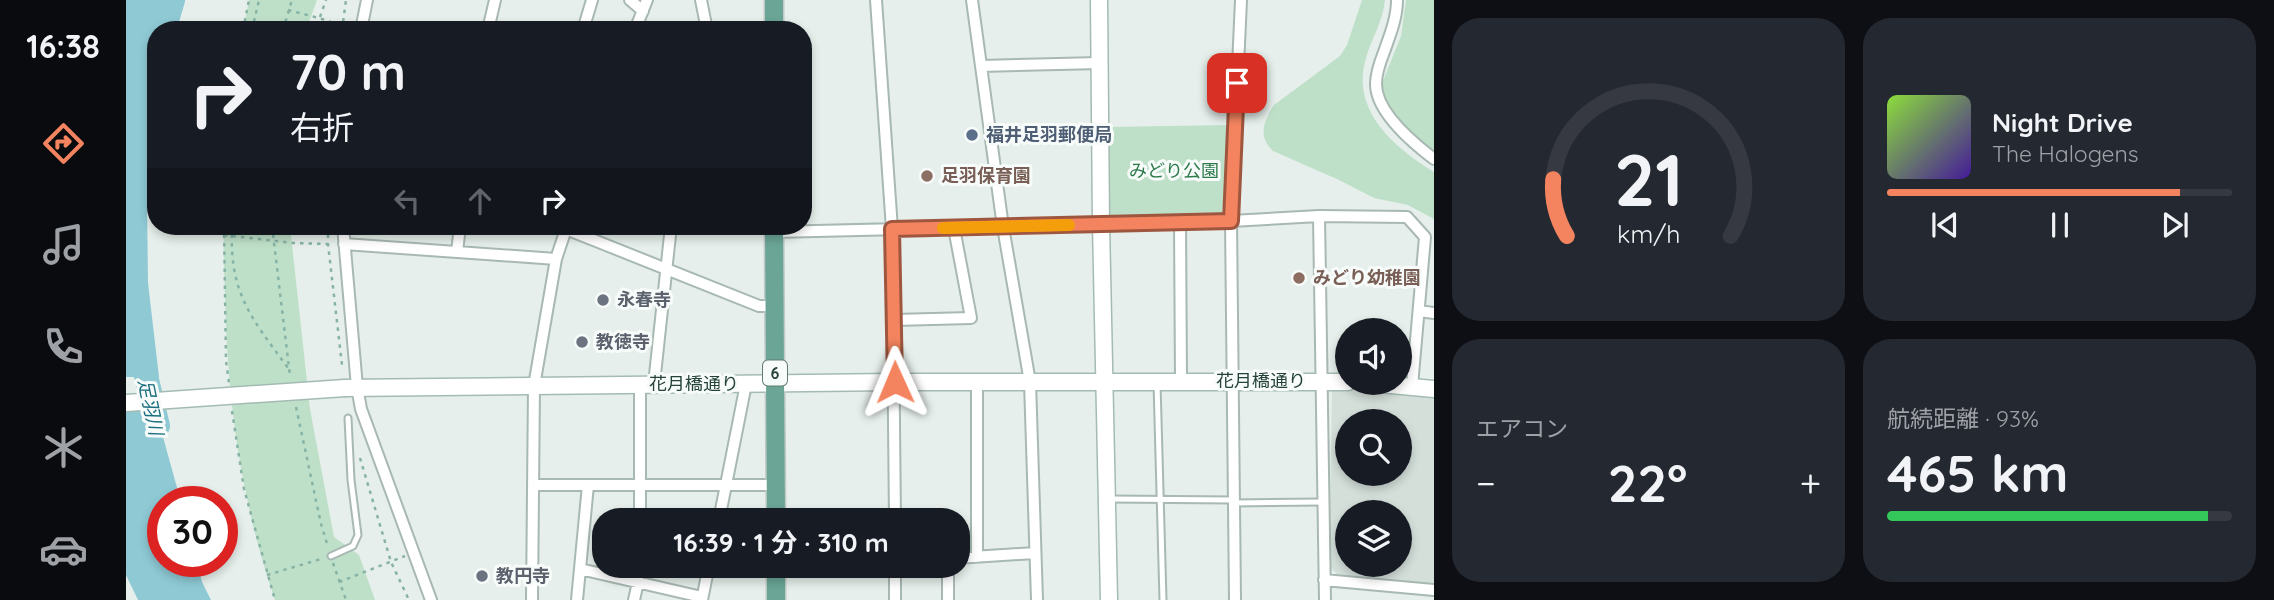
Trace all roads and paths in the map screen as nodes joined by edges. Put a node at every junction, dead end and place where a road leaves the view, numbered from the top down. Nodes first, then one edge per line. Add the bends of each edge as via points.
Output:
1 (249, 0) edge
2 (259, 0) edge
3 (292, 0) edge
4 (326, 0) edge
5 (346, 0) edge
6 (367, 0) edge
7 (495, 0) edge
8 (592, 0) edge
9 (630, 0) edge
10 (701, 0) edge
11 (774, 0) edge
12 (876, 0) edge
13 (972, 0) edge
14 (1100, 0) edge
15 (1241, 0) edge
16 (1397, 0) edge
17 (645, 5) edge
18 (289, 10) junction
19 (319, 18) junction
20 (245, 21) edge
21 (254, 21) edge
22 (286, 21) edge
23 (326, 21) edge
24 (344, 21) edge
25 (363, 21) edge
26 (490, 21) edge
27 (586, 21) edge
28 (705, 21) edge
29 (774, 21) edge
30 (1100, 63) junction
31 (981, 65) junction
32 (1434, 159) edge
33 (1319, 216) junction
34 (1231, 221) junction
35 (1180, 222) junction
36 (1101, 224) junction
37 (1003, 227) junction
38 (954, 228) junction
39 (812, 229) edge
40 (892, 229) junction
41 (223, 235) joint
42 (273, 235) edge
43 (328, 235) edge
44 (344, 235) edge
45 (459, 235) edge
46 (564, 235) edge
47 (584, 235) edge
48 (670, 235) edge
49 (774, 235) edge
50 (231, 236) junction
51 (273, 242) junction
52 (328, 244) junction
53 (344, 244) junction
54 (457, 252) junction
55 (556, 260) junction
56 (666, 268) junction
57 (775, 306) junction
58 (1419, 311) junction
59 (1434, 313) edge
60 (894, 320) junction
61 (341, 364) dead end
62 (289, 371) junction
63 (1322, 380) junction
64 (1105, 381) junction
65 (1157, 381) junction
66 (1181, 381) junction
67 (1231, 381) junction
68 (1335, 381) edge
69 (895, 382) junction
70 (977, 382) junction
71 (1030, 382) junction
72 (647, 384) junction
73 (746, 384) junction
74 (775, 384) junction
75 (534, 386) junction
76 (292, 387) dead end
77 (351, 387) junction
78 (1412, 387) joint
79 (229, 388) dead end
80 (1434, 389) edge
81 (294, 398) dead end
82 (231, 401) dead end
83 (126, 403) edge
84 (348, 418) dead end
85 (360, 457) dead end
86 (533, 485) junction
87 (587, 485) junction
88 (640, 485) junction
89 (726, 485) junction
90 (776, 485) junction
91 (1107, 499) junction
92 (1160, 499) junction
93 (1233, 502) junction
94 (1323, 502) junction
95 (640, 508) edge
96 (721, 508) edge
97 (776, 508) edge
98 (895, 508) edge
99 (413, 552) junction
100 (1035, 553) junction
101 (331, 556) junction
102 (970, 557) edge
103 (976, 557) junction
104 (391, 562) junction
105 (580, 569) junction
106 (267, 575) junction
107 (638, 578) edge
108 (706, 578) edge
109 (776, 578) edge
110 (895, 578) edge
111 (948, 578) edge
112 (1324, 580) junction
113 (339, 582) junction
114 (638, 582) junction
115 (1431, 593) edge
116 (702, 599) edge
117 (275, 600) edge
118 (346, 600) edge
119 (407, 600) edge
120 (431, 600) edge
121 (532, 600) edge
122 (577, 600) edge
123 (634, 600) edge
124 (776, 600) edge
125 (895, 600) edge
126 (948, 600) edge
127 (1037, 600) edge
128 (1109, 600) edge
129 (1163, 600) edge
130 (1234, 600) edge
131 (1325, 600) edge

1 - 20 path
2 - 21 path
3 - 18 path
4 - 19 path
5 - 24 path
6 - 25 street
7 - 26 street
8 - 27 street
9 - 17 street
10 - 28 street
11 - 29 main road
12 - 40 street
13 - 31 street
14 - 30 street
15 - 34 street
16 - 32 street via 1376,85 1385,111
18 - 19 path
18 - 22 path
19 - 23 path
30 - 31 street
30 - 36 street
31 - 37 street
33 - 34 street
33 - 58 street via 1407,217 1425,237
33 - 63 street
34 - 35 street
34 - 67 street
35 - 36 street
35 - 66 street
36 - 37 street
36 - 64 street
37 - 38 street
37 - 71 street
38 - 40 street
38 - 60 street via 971,318
39 - 40 street
40 - 60 street
41 - 50 path
41 - 79 path
42 - 51 path
43 - 52 path
44 - 53 street
45 - 54 street
46 - 55 street
47 - 56 street
48 - 56 street
49 - 57 main road, 6
50 - 51 path
50 - 62 path via 233,264 248,314
51 - 52 path
51 - 62 path
52 - 53 path
52 - 61 path
53 - 54 street
53 - 77 street
54 - 55 street
55 - 75 street
56 - 57 street via 758,306
56 - 72 street
57 - 74 main road, 6
58 - 59 street
58 - 78 street
60 - 69 street
62 - 76 path
63 - 67 street, 花月橋通り
63 - 68 street, 花月橋通り
63 - 94 street
64 - 65 street, 花月橋通り
64 - 71 street, 花月橋通り
64 - 91 street
65 - 66 street, 花月橋通り
65 - 92 lane
66 - 67 street, 花月橋通り
67 - 93 street
69 - 70 street, 花月橋通り
69 - 74 street, 花月橋通り
69 - 98 street
70 - 71 street, 花月橋通り
70 - 103 street
71 - 100 street
72 - 73 street, 花月橋通り
72 - 75 street, 花月橋通り
72 - 88 street
73 - 74 street, 花月橋通り
73 - 89 street
74 - 90 main road, 6
75 - 77 street, 花月橋通り
75 - 86 street
77 - 83 street, 花月橋通り, bridge
77 - 99 street
78 - 80 street
81 - 101 path
82 - 106 path via 244,489
84 - 101 lane via 358,535 354,546
85 - 104 path
86 - 87 street
86 - 121 street
87 - 88 street
87 - 105 street
88 - 89 street
88 - 95 street
89 - 90 street
89 - 96 street
90 - 97 main road, 6
91 - 92 lane
91 - 128 street
92 - 93 lane
92 - 129 lane
93 - 94 lane
93 - 130 street
94 - 112 street
99 - 104 path
99 - 120 street
100 - 103 street
100 - 127 street
101 - 106 path
101 - 113 path
102 - 103 street
104 - 113 path
104 - 119 path
105 - 114 street
105 - 122 street
106 - 117 path
107 - 114 street
108 - 116 street
109 - 124 main road
110 - 125 street
111 - 126 street
112 - 115 street
112 - 131 street
113 - 118 path
114 - 116 street
114 - 123 street

